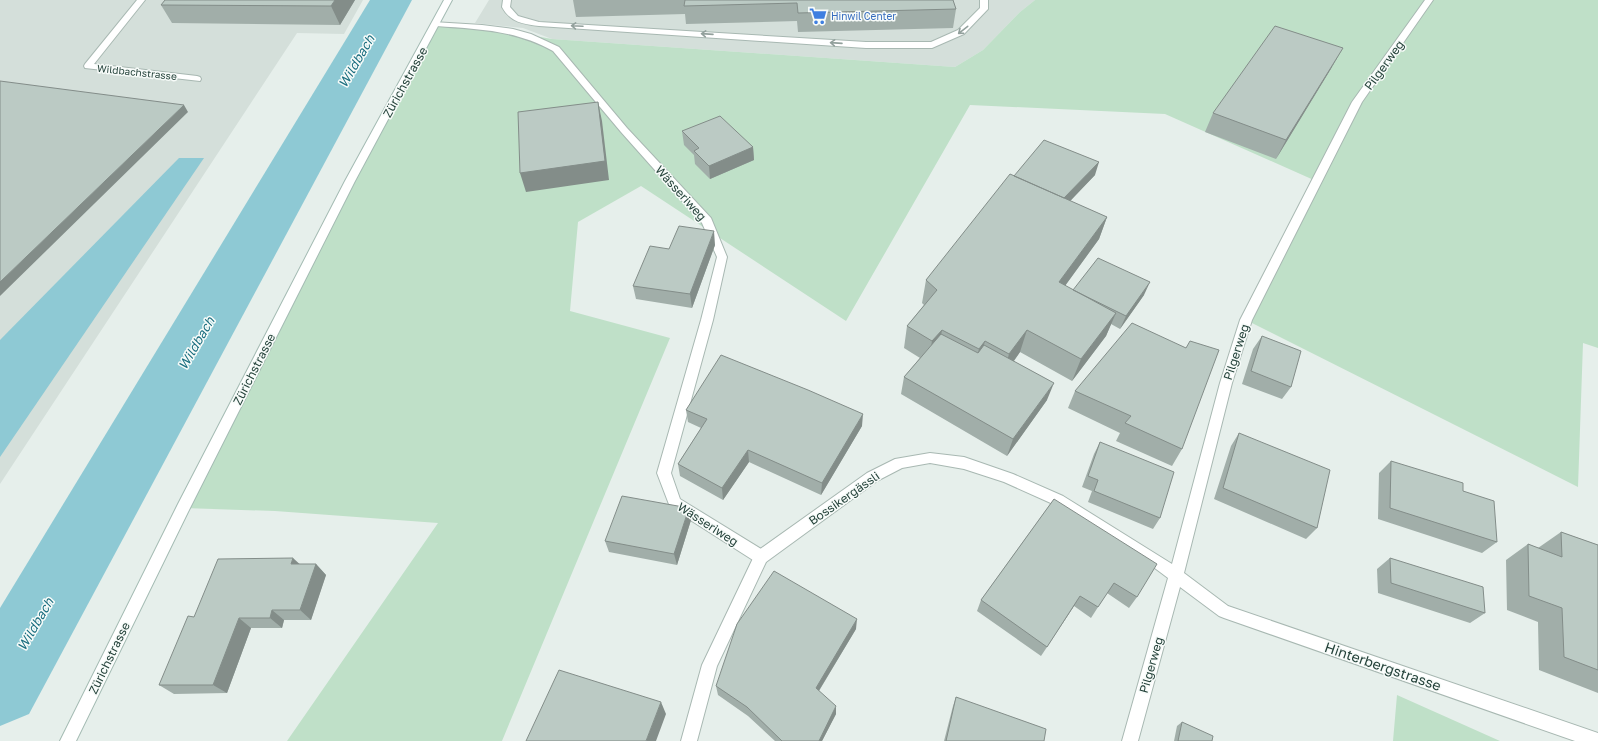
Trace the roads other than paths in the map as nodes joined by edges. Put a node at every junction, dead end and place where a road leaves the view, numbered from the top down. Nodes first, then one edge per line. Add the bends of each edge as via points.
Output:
1 (141, 0) edge
2 (448, 0) edge
3 (507, 0) edge
4 (984, 0) edge
5 (1429, 0) edge
6 (436, 24) junction
7 (197, 79) dead end
8 (761, 557) junction
9 (1176, 576) junction
10 (68, 741) edge
11 (689, 741) edge
12 (1130, 741) edge
13 (1598, 741) edge

1 - 7 street, Wildbachstrasse via 88,66
2 - 6 street, Zürichstrasse
4 -> 3 street via 984,9 962,32 932,45 881,45 539,24 511,16 506,7
5 - 9 street, Pilgerweg via 1357,102 1246,320 1226,383
6 - 8 street, Wässeriweg via 515,32 541,40 556,49 624,130 707,221 722,257 664,473 674,503
6 - 10 street, Zürichstrasse via 346,188
8 - 9 street, Bossikergässli via 872,477 900,463 930,458 964,463 1008,478 1058,500 1158,561
8 - 11 street, Bossikergässli via 710,665
9 - 12 street, Pilgerweg
9 - 13 street, Hinterbergstrasse via 1224,611

